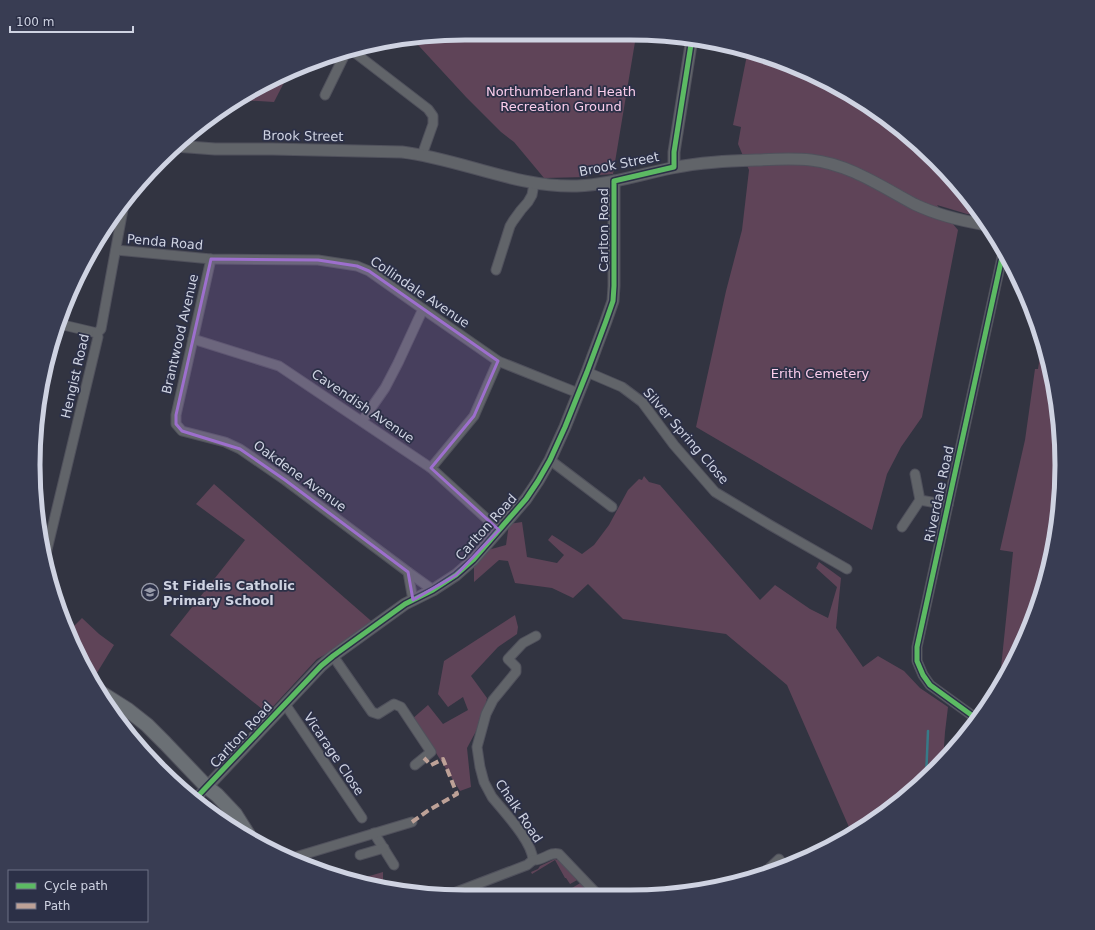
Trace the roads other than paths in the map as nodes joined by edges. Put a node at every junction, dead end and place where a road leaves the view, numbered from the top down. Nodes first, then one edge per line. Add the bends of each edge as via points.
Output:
1 (691, 45) edge
2 (354, 54) edge
3 (344, 58) edge
4 (325, 95) dead end
5 (183, 147) edge
6 (422, 155) junction
7 (674, 168) junction
8 (614, 181) junction
9 (534, 184) junction
10 (122, 214) edge
11 (979, 224) edge
12 (116, 250) junction
13 (211, 259) junction
14 (1002, 259) edge
15 (496, 270) dead end
16 (423, 309) junction
17 (64, 325) edge
18 (97, 332) junction
19 (193, 339) junction
20 (498, 361) junction
21 (587, 372) junction
22 (578, 393) junction
23 (176, 415) joint
24 (362, 421) junction
25 (550, 460) junction
26 (431, 468) junction
27 (915, 474) dead end
28 (920, 500) junction
29 (948, 505) junction
30 (612, 507) dead end
31 (902, 527) dead end
32 (499, 530) junction
33 (48, 547) edge
34 (847, 569) dead end
35 (408, 572) junction
36 (433, 590) junction
37 (413, 600) junction
38 (536, 636) dead end
39 (333, 656) junction
40 (111, 699) edge
41 (285, 704) junction
42 (128, 710) junction
43 (973, 715) edge
44 (123, 717) edge
45 (415, 765) dead end
46 (207, 787) junction
47 (198, 796) edge
48 (362, 818) dead end
49 (412, 822) dead end
50 (243, 827) edge
51 (374, 833) junction
52 (384, 848) junction
53 (360, 855) dead end
54 (298, 856) edge
55 (533, 860) junction
56 (781, 862) edge
57 (394, 865) dead end
58 (772, 865) edge
59 (462, 890) edge
60 (593, 890) edge

1 - 7 street via 674,152
2 - 6 street via 428,109 433,116 433,124
3 - 4 street
5 - 6 street, Brook Street via 394,152
6 - 9 street, Brook Street
7 - 8 street, Brook Street
7 - 11 street, Brook Street via 730,160 812,160 846,169 928,210
8 - 9 street, Brook Street via 578,186
8 - 21 street, Carlton Road via 613,301
9 - 15 street via 528,202 510,226
10 - 12 street, Hengist Road
12 - 13 street, Penda Road
12 - 18 street, Hengist Road via 101,329
13 - 16 street, Collindale Avenue via 318,260 357,266 369,270
13 - 19 street, Brantwood Avenue
14 - 29 street, Riverdale Road
16 - 20 street, Collindale Avenue
16 - 24 street via 398,364
17 - 18 street
18 - 33 street, Hengist Road via 98,337
19 - 23 street, Brantwood Avenue
19 - 24 street, Cavendish Avenue via 279,366
20 - 22 street, Collindale Avenue
20 - 26 street via 474,416
21 - 22 street, Carlton Road
21 - 34 street, Silver Spring Close via 622,387 642,402 674,445 715,492
22 - 25 street, Carlton Road
23 - 35 street, Oakdene Avenue via 176,424 182,431 225,442 240,449
24 - 26 street, Cavendish Avenue
25 - 30 street
25 - 32 street, Carlton Road via 526,499
26 - 32 street, Cavendish Avenue
27 - 28 street
28 - 29 street
28 - 31 street
29 - 43 street, Riverdale Road via 917,647 917,660 930,685
32 - 36 street, Carlton Road via 456,576
35 - 36 street, Oakdene Avenue
35 - 37 street
36 - 37 street, Carlton Road
37 - 39 street, Carlton Road
38 - 55 street, Chalk Road via 523,643 508,659 516,667 516,672 493,700 486,714 477,747 484,782 492,797 525,840
39 - 41 street, Carlton Road
39 - 45 street via 372,712 378,714 394,704 401,707 431,752
40 - 42 main road
41 - 46 street, Carlton Road
41 - 48 street, Vicarage Close
42 - 44 street
42 - 46 main road via 170,748
46 - 47 street
46 - 50 main road via 235,814
49 - 51 street
51 - 52 street
51 - 54 street
52 - 53 street
52 - 57 street
55 - 59 street via 527,865
55 - 60 street via 538,861 555,853 559,854
56 - 58 street via 779,859

